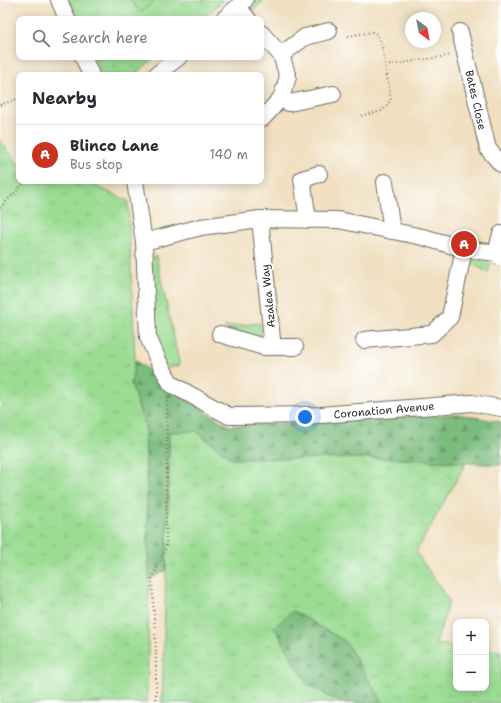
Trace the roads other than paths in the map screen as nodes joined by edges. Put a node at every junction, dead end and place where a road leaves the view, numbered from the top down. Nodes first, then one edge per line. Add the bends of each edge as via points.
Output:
1 (59, 0) edge
2 (244, 9) edge
3 (66, 16) edge
4 (230, 16) edge
5 (329, 31) dead end
6 (460, 32) dead end
7 (264, 37) edge
8 (281, 55) junction
9 (84, 60) edge
10 (175, 60) edge
11 (90, 72) edge
12 (160, 72) edge
13 (333, 94) dead end
14 (281, 98) junction
15 (264, 116) edge
16 (501, 164) edge
17 (319, 174) dead end
18 (385, 182) dead end
19 (135, 184) edge
20 (260, 219) junction
21 (308, 220) junction
22 (392, 231) junction
23 (501, 234) edge
24 (144, 242) junction
25 (464, 249) junction
26 (498, 256) edge
27 (220, 334) dead end
28 (364, 340) dead end
29 (264, 347) junction
30 (295, 347) dead end
31 (501, 408) edge

1 - 3 street
2 - 4 street
5 - 8 street via 305,37
6 - 16 street, Bates Close via 488,149
7 - 8 street
8 - 14 street via 288,77
9 - 11 street
10 - 12 street
13 - 14 street via 289,103
14 - 15 street
17 - 21 street via 302,179
18 - 22 street
19 - 24 street
20 - 21 street
20 - 24 street via 201,227
20 - 29 street, Azalea Way via 272,339
21 - 22 street via 338,220
22 - 25 street
23 - 26 street
24 - 31 street, Coronation Avenue via 148,337 158,360 171,384 229,416 321,415 472,403
25 - 26 street
25 - 28 street via 450,317 432,334
27 - 29 street
29 - 30 street

